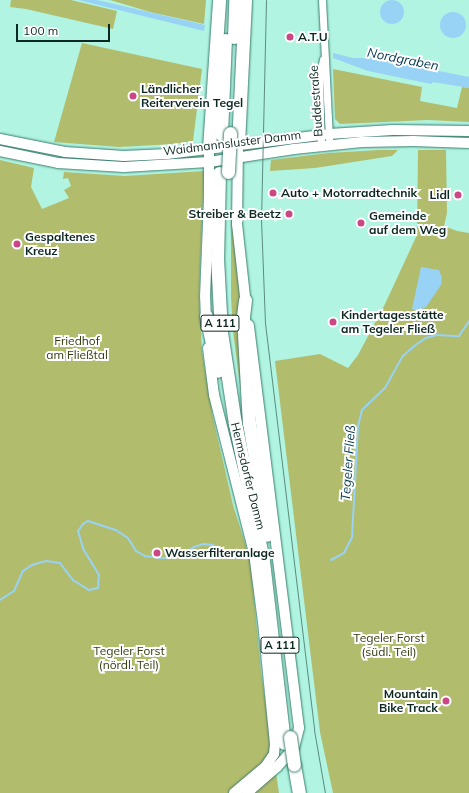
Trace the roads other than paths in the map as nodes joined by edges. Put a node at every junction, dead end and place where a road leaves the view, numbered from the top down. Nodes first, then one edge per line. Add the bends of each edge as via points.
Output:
1 (218, 0) edge
2 (226, 0) edge
3 (235, 0) edge
4 (245, 0) edge
5 (322, 0) edge
6 (469, 131) edge
7 (225, 134) junction
8 (325, 134) junction
9 (0, 139) edge
10 (469, 143) edge
11 (238, 144) junction
12 (325, 145) junction
13 (209, 148) junction
14 (0, 151) edge
15 (238, 158) junction
16 (209, 162) junction
17 (224, 172) junction
18 (245, 300) junction
19 (206, 316) junction
20 (245, 471) junction
21 (266, 535) junction
22 (286, 740) junction
23 (291, 768) junction
24 (234, 793) edge
25 (247, 793) edge
26 (292, 793) edge
27 (299, 793) edge

1 - 13 highway
2 - 7 highway, A 111
3 - 7 highway, A 111
4 - 11 highway
5 - 8 street, Buddestraße via 326,68
6 - 8 main road, Waidmannsluster Damm via 393,130
7 - 17 highway, A 111
8 - 11 main road, Waidmannsluster Damm
8 - 12 street, Buddestraße
9 - 13 main road, Waidmannsluster Damm via 46,149 104,155 157,155
10 - 12 main road, Waidmannsluster Damm via 413,141
11 - 13 main road, Waidmannsluster Damm
11 - 15 main road, Hermsdorfer Damm
12 - 15 main road, Waidmannsluster Damm
13 - 16 main road, Hermsdorfer Damm
14 - 16 main road, Waidmannsluster Damm via 58,163 105,167
15 - 16 main road, Waidmannsluster Damm
15 - 18 main road, Hermsdorfer Damm via 237,224
16 - 19 main road, Hermsdorfer Damm
17 - 20 highway, A 111 via 217,258 221,332 226,376
17 - 21 highway, A 111 via 229,334 238,395
18 - 21 highway via 250,423
18 - 25 main road, Hermsdorfer Damm via 299,728 294,748 272,772
19 - 20 highway via 233,441
19 - 24 main road, Hermsdorfer Damm via 214,395 248,523 257,573 275,744 274,754 266,766
20 - 22 highway, A 111 via 263,561
21 - 22 highway, A 111 via 274,594
22 - 23 highway, A 111
23 - 26 highway, A 111
23 - 27 highway, A 111

